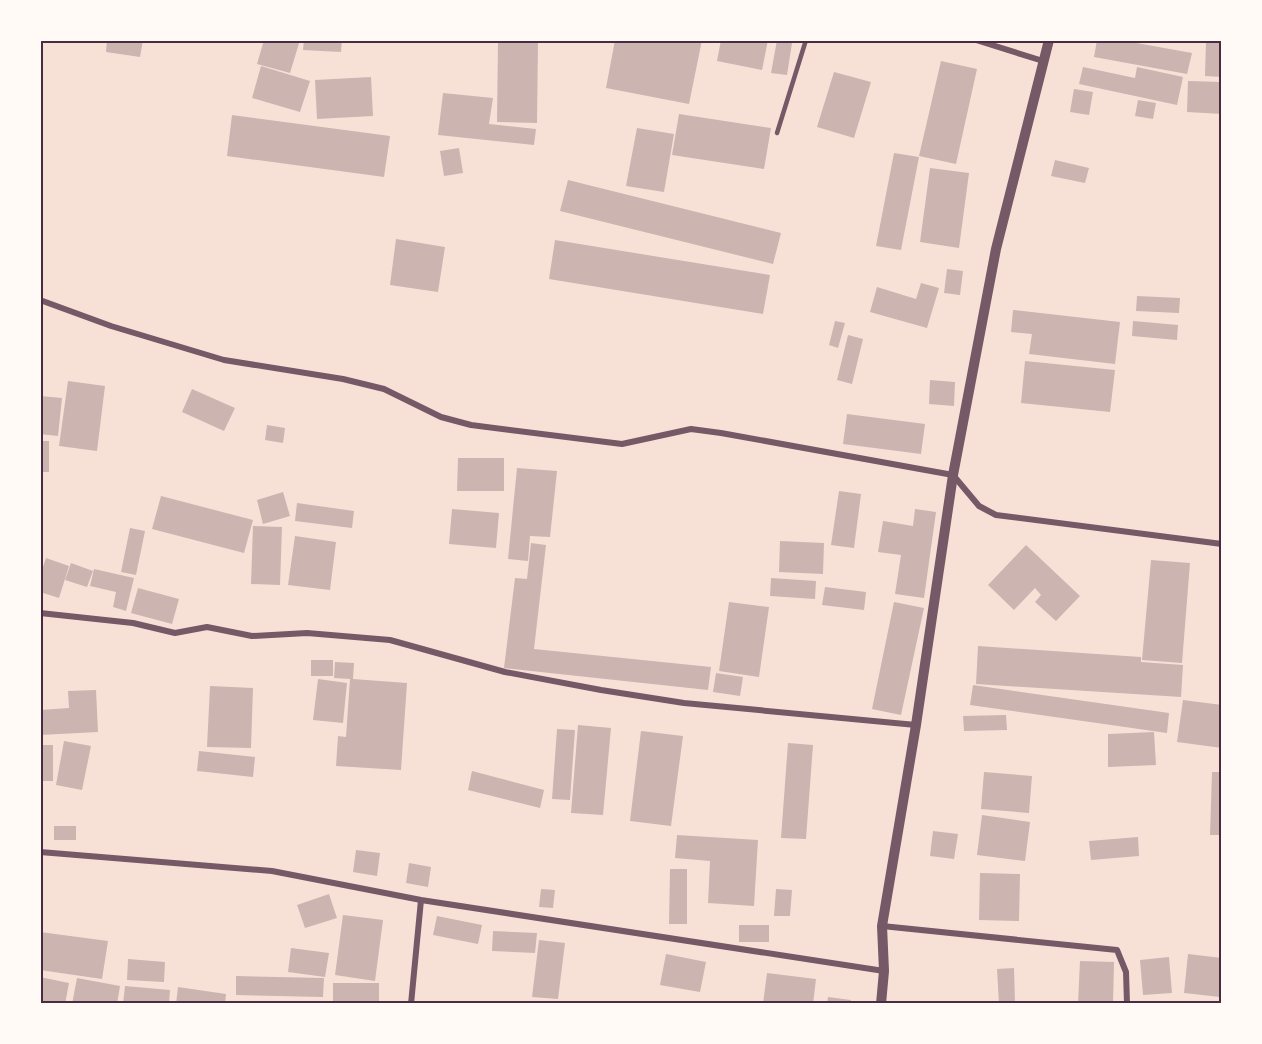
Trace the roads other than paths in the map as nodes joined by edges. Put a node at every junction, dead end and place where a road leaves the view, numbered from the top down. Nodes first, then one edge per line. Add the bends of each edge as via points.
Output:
1 (806, 40) edge
2 (976, 40) edge
3 (1048, 40) edge
4 (1043, 61) junction
5 (777, 133) dead end
6 (40, 300) edge
7 (953, 475) junction
8 (1221, 544) edge
9 (40, 613) edge
10 (916, 725) junction
11 (40, 852) edge
12 (421, 900) junction
13 (882, 926) junction
14 (884, 970) junction
15 (411, 1004) edge
16 (881, 1004) edge
17 (1127, 1004) edge

1 - 5 lane
2 - 4 street
3 - 4 street
4 - 7 street via 996,249
6 - 7 street via 224,360 384,389 441,417 471,425 622,444 691,429
7 - 8 street via 979,506 996,515
7 - 10 street
9 - 10 street via 133,623 175,633 207,627 252,636 307,633 390,640 505,672 601,690 684,703
10 - 13 street
11 - 12 street via 272,871
12 - 14 street
12 - 15 street
13 - 14 street
13 - 17 street via 1117,950 1126,972
14 - 16 street

